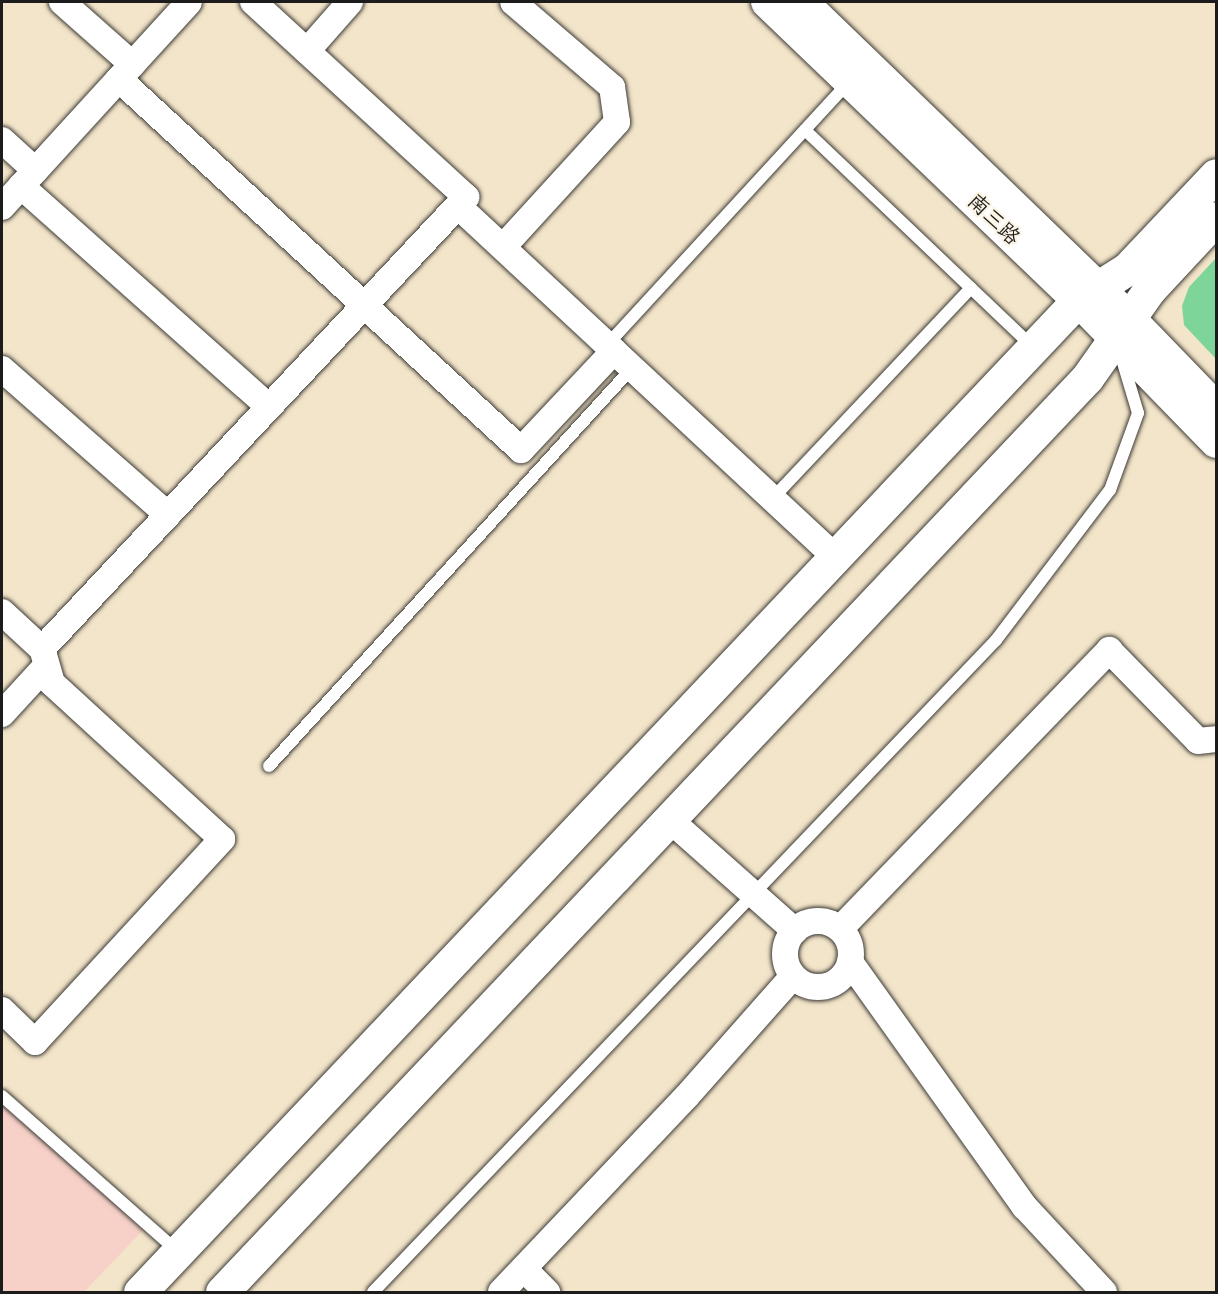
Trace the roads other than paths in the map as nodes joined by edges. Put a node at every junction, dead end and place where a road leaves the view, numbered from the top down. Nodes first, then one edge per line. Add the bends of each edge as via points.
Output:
1 (62, 2) edge
2 (189, 2) edge
3 (254, 2) edge
4 (350, 2) edge
5 (513, 2) edge
6 (767, 2) edge
7 (802, 2) edge
8 (307, 51) junction
9 (125, 72) junction
10 (850, 81) junction
11 (805, 129) junction
12 (2, 140) edge
13 (1216, 175) edge
14 (28, 178) junction
15 (458, 206) junction
16 (2, 207) edge
17 (1216, 218) edge
18 (503, 247) junction
19 (971, 288) junction
20 (1088, 293) junction
21 (365, 306) junction
22 (1123, 328) junction
23 (1033, 347) junction
24 (610, 348) junction
25 (632, 368) junction
26 (2, 369) edge
27 (270, 407) junction
28 (1216, 408) edge
29 (1216, 442) edge
30 (772, 499) junction
31 (168, 515) junction
32 (833, 555) junction
33 (2, 612) edge
34 (44, 658) junction
35 (2, 714) edge
36 (1216, 739) edge
37 (268, 766) dead end
38 (669, 820) junction
39 (752, 892) junction
40 (840, 928) junction
41 (795, 931) junction
42 (850, 962) junction
43 (793, 976) junction
44 (2, 1010) edge
45 (2, 1096) edge
46 (178, 1252) junction
47 (524, 1269) junction
48 (140, 1293) edge
49 (222, 1293) edge
50 (373, 1293) edge
51 (501, 1293) edge
52 (547, 1293) edge
53 (1104, 1293) edge

1 - 9 street
2 - 9 street
3 - 8 street
4 - 8 street
5 - 18 street via 612,87 617,122
6 - 10 street, 南三路
7 - 20 street, 南三路
8 - 15 street via 466,197
9 - 14 street
9 - 21 street
10 - 11 lane
10 - 20 street, 南三路
11 - 19 lane
11 - 24 lane
12 - 14 street
13 - 20 main road via 1127,269
14 - 16 street
14 - 27 street
15 - 18 street
15 - 21 street
17 - 22 main road via 1149,290
18 - 24 street
19 - 23 lane
19 - 30 lane
20 - 22 street, 南三路
20 - 23 main road
21 - 24 street via 521,450
21 - 27 street
22 - 28 street, 南三路
22 - 29 street, 南三路
22 - 38 main road via 1087,378
22 - 39 lane via 1138,413 1110,490 996,640
23 - 32 main road
24 - 25 street
25 - 30 street
25 - 37 lane
26 - 31 street
27 - 31 street
30 - 32 street
31 - 34 street
32 - 46 main road
33 - 34 street
34 - 35 street
34 - 44 street via 52,683 222,839 35,1042
36 - 40 street via 1198,741 1109,650
38 - 39 street
38 - 49 main road
39 - 41 street
39 - 50 lane
40 - 41 street via 819,920
40 - 42 street via 851,948
41 - 43 street via 785,961
42 - 43 street via 841,977 827,986 810,986
42 - 53 street via 1025,1207
43 - 47 street via 687,1096
45 - 46 lane
46 - 48 main road
47 - 51 street
47 - 52 street

